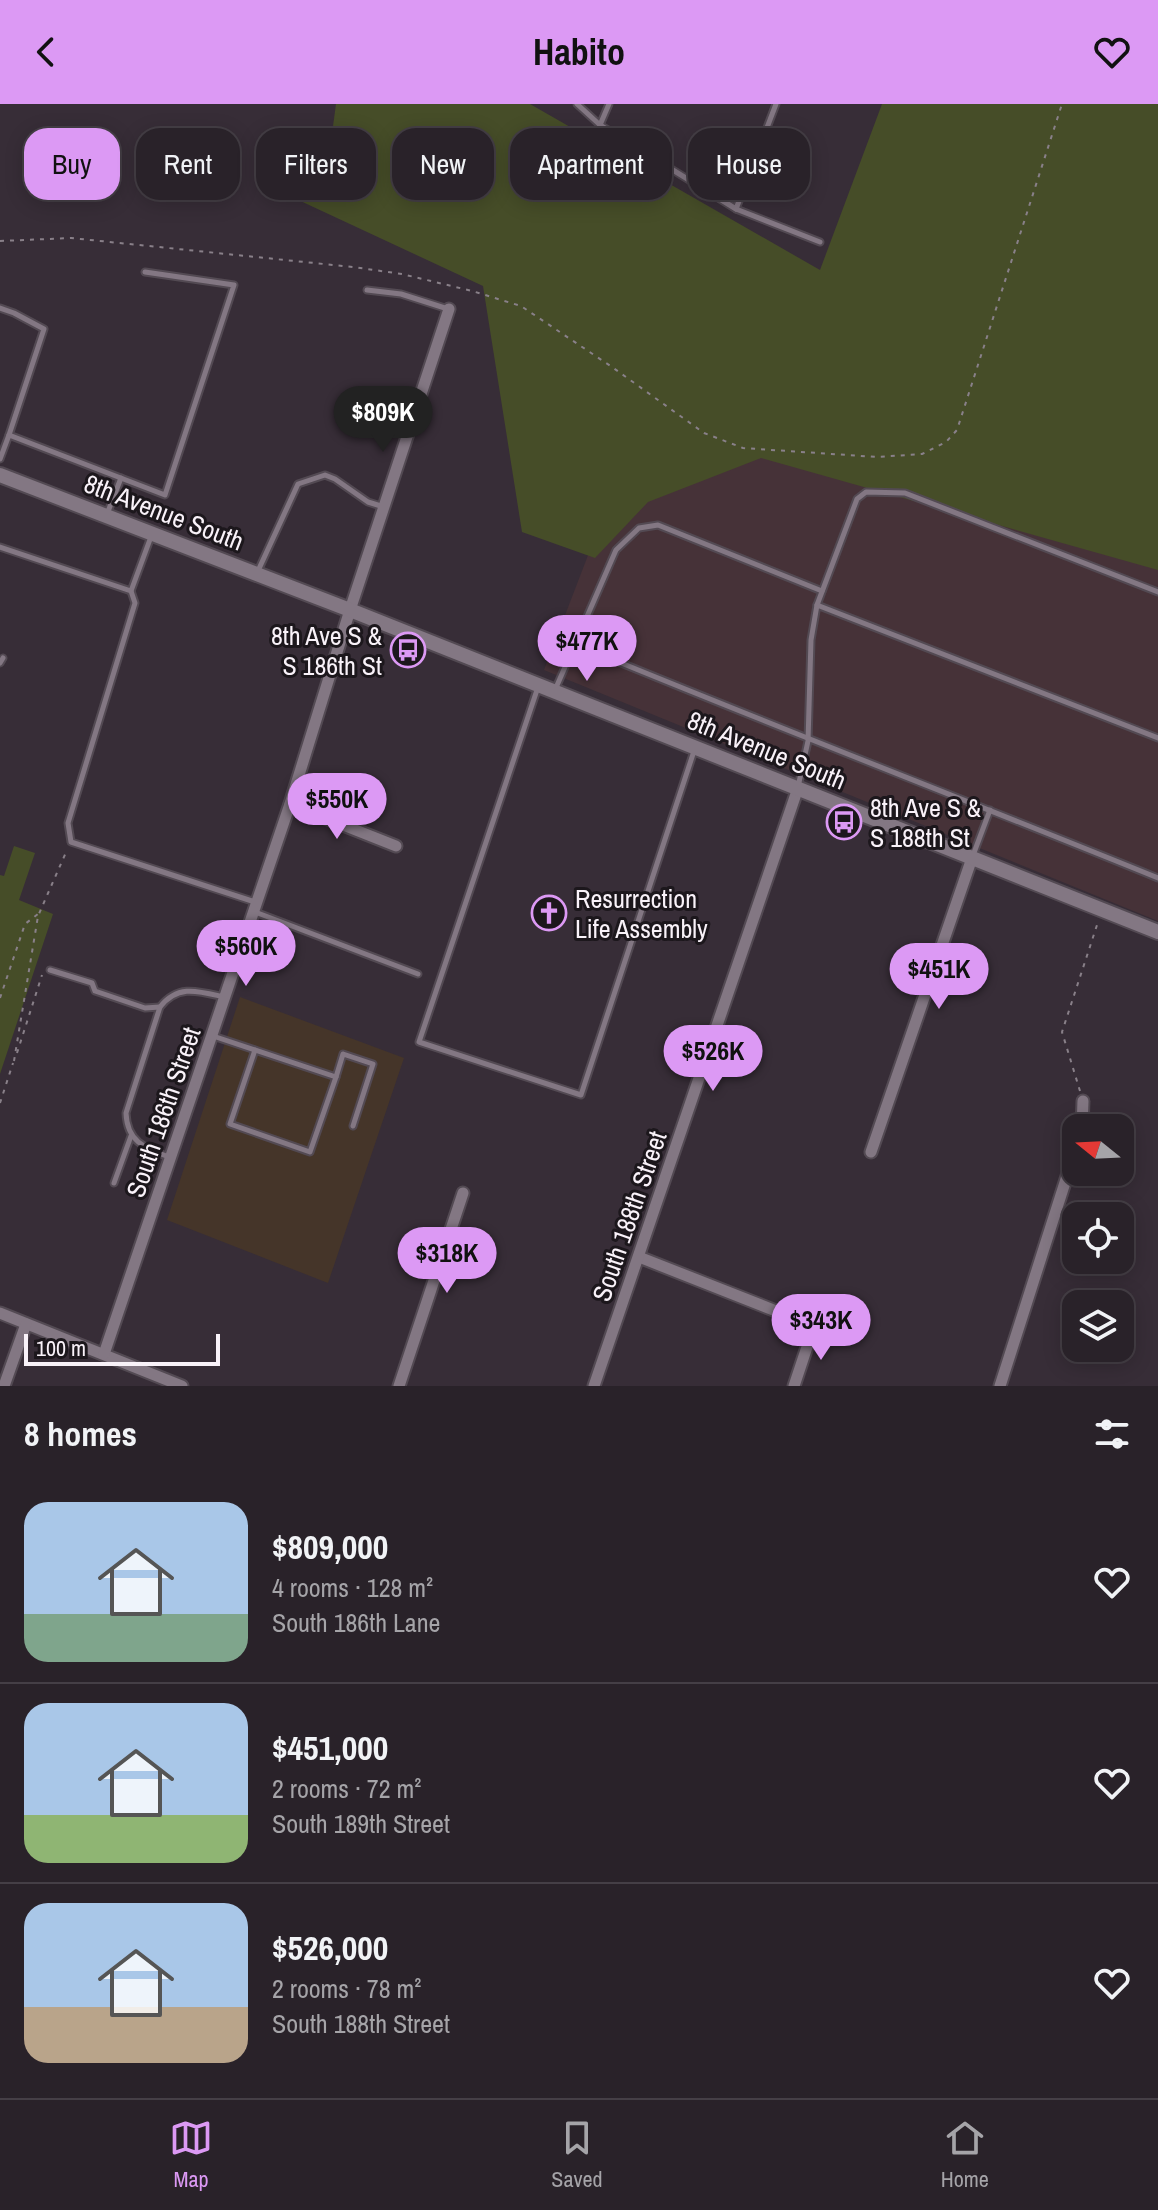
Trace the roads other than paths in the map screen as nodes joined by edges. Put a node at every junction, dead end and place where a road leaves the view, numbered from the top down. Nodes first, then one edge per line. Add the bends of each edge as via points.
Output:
1 (577, 104) edge
2 (609, 104) edge
3 (776, 104) edge
4 (600, 125) junction
5 (736, 209) junction
6 (820, 242) dead end
7 (145, 272) dead end
8 (367, 290) dead end
9 (0, 308) edge
10 (449, 309) joint
11 (9, 435) junction
12 (0, 459) edge
13 (0, 475) edge
14 (121, 478) junction
15 (384, 507) junction
16 (106, 516) junction
17 (153, 534) junction
18 (0, 547) edge
19 (257, 574) junction
20 (131, 591) junction
21 (822, 591) junction
22 (1158, 592) edge
23 (817, 605) junction
24 (350, 610) junction
25 (575, 644) junction
26 (539, 685) junction
27 (555, 691) junction
28 (1158, 738) edge
29 (808, 741) junction
30 (695, 747) junction
31 (798, 788) junction
32 (290, 804) junction
33 (990, 810) junction
34 (396, 846) dead end
35 (972, 858) junction
36 (1158, 878) edge
37 (256, 907) junction
38 (1158, 932) edge
39 (50, 970) road end
40 (418, 974) dead end
41 (225, 997) junction
42 (160, 1007) junction
43 (212, 1036) junction
44 (255, 1050) junction
45 (336, 1077) junction
46 (1083, 1101) road end
47 (1083, 1114) edge
48 (353, 1126) dead end
49 (131, 1135) junction
50 (871, 1152) dead end
51 (170, 1158) junction
52 (114, 1183) dead end
53 (1064, 1186) edge
54 (463, 1193) dead end
55 (639, 1257) junction
56 (0, 1313) edge
57 (26, 1324) junction
58 (104, 1354) junction
59 (4, 1386) edge
60 (182, 1386) edge
61 (399, 1386) edge
62 (594, 1386) edge
63 (794, 1386) edge
64 (1000, 1386) edge

1 - 4 lane
2 - 4 lane
3 - 5 lane
4 - 5 lane
5 - 6 lane
7 - 14 lane via 234,285 165,495
8 - 10 lane
9 - 11 lane via 44,329
10 - 15 street, South 186th Street
11 - 12 lane
11 - 14 lane
13 - 16 street, 8th Avenue South
14 - 16 lane
15 - 19 lane via 325,475 298,484
15 - 24 street, South 186th Street
16 - 17 street, 8th Avenue South
17 - 19 street, 8th Avenue South
17 - 20 lane
18 - 20 lane
19 - 24 street, 8th Avenue South
20 - 37 lane via 135,603 68,823 71,842
21 - 22 lane via 857,499 866,492 905,493
21 - 23 lane
21 - 25 lane via 658,525 639,528 616,550
23 - 28 lane
23 - 29 lane
24 - 26 street, 8th Avenue South
24 - 32 street, South 186th Street
25 - 27 lane
25 - 29 lane
26 - 27 street, 8th Avenue South
26 - 30 lane via 419,1042 581,1095
27 - 30 street, 8th Avenue South
29 - 31 lane
29 - 33 lane
30 - 31 street, 8th Avenue South
31 - 35 street, 8th Avenue South
31 - 55 street, South 188th Street
32 - 34 street
32 - 37 street, South 186th Street
33 - 35 lane
33 - 36 lane
35 - 38 street, 8th Avenue South
35 - 50 street
37 - 40 lane
37 - 41 street, South 186th Street
39 - 42 lane via 145,1008
41 - 42 lane via 187,989
41 - 43 street, South 186th Street
42 - 49 lane via 126,1113
43 - 44 lane
43 - 51 street, South 186th Street
44 - 45 lane
44 - 45 lane via 230,1124 310,1152
45 - 48 lane via 343,1054 373,1064
46 - 47 street
49 - 51 lane
49 - 52 lane
51 - 58 street, South 186th Street
53 - 64 street
54 - 61 street
55 - 62 street, South 188th Street
55 - 63 street via 814,1326
56 - 57 street
57 - 58 street
57 - 59 street
58 - 60 street

